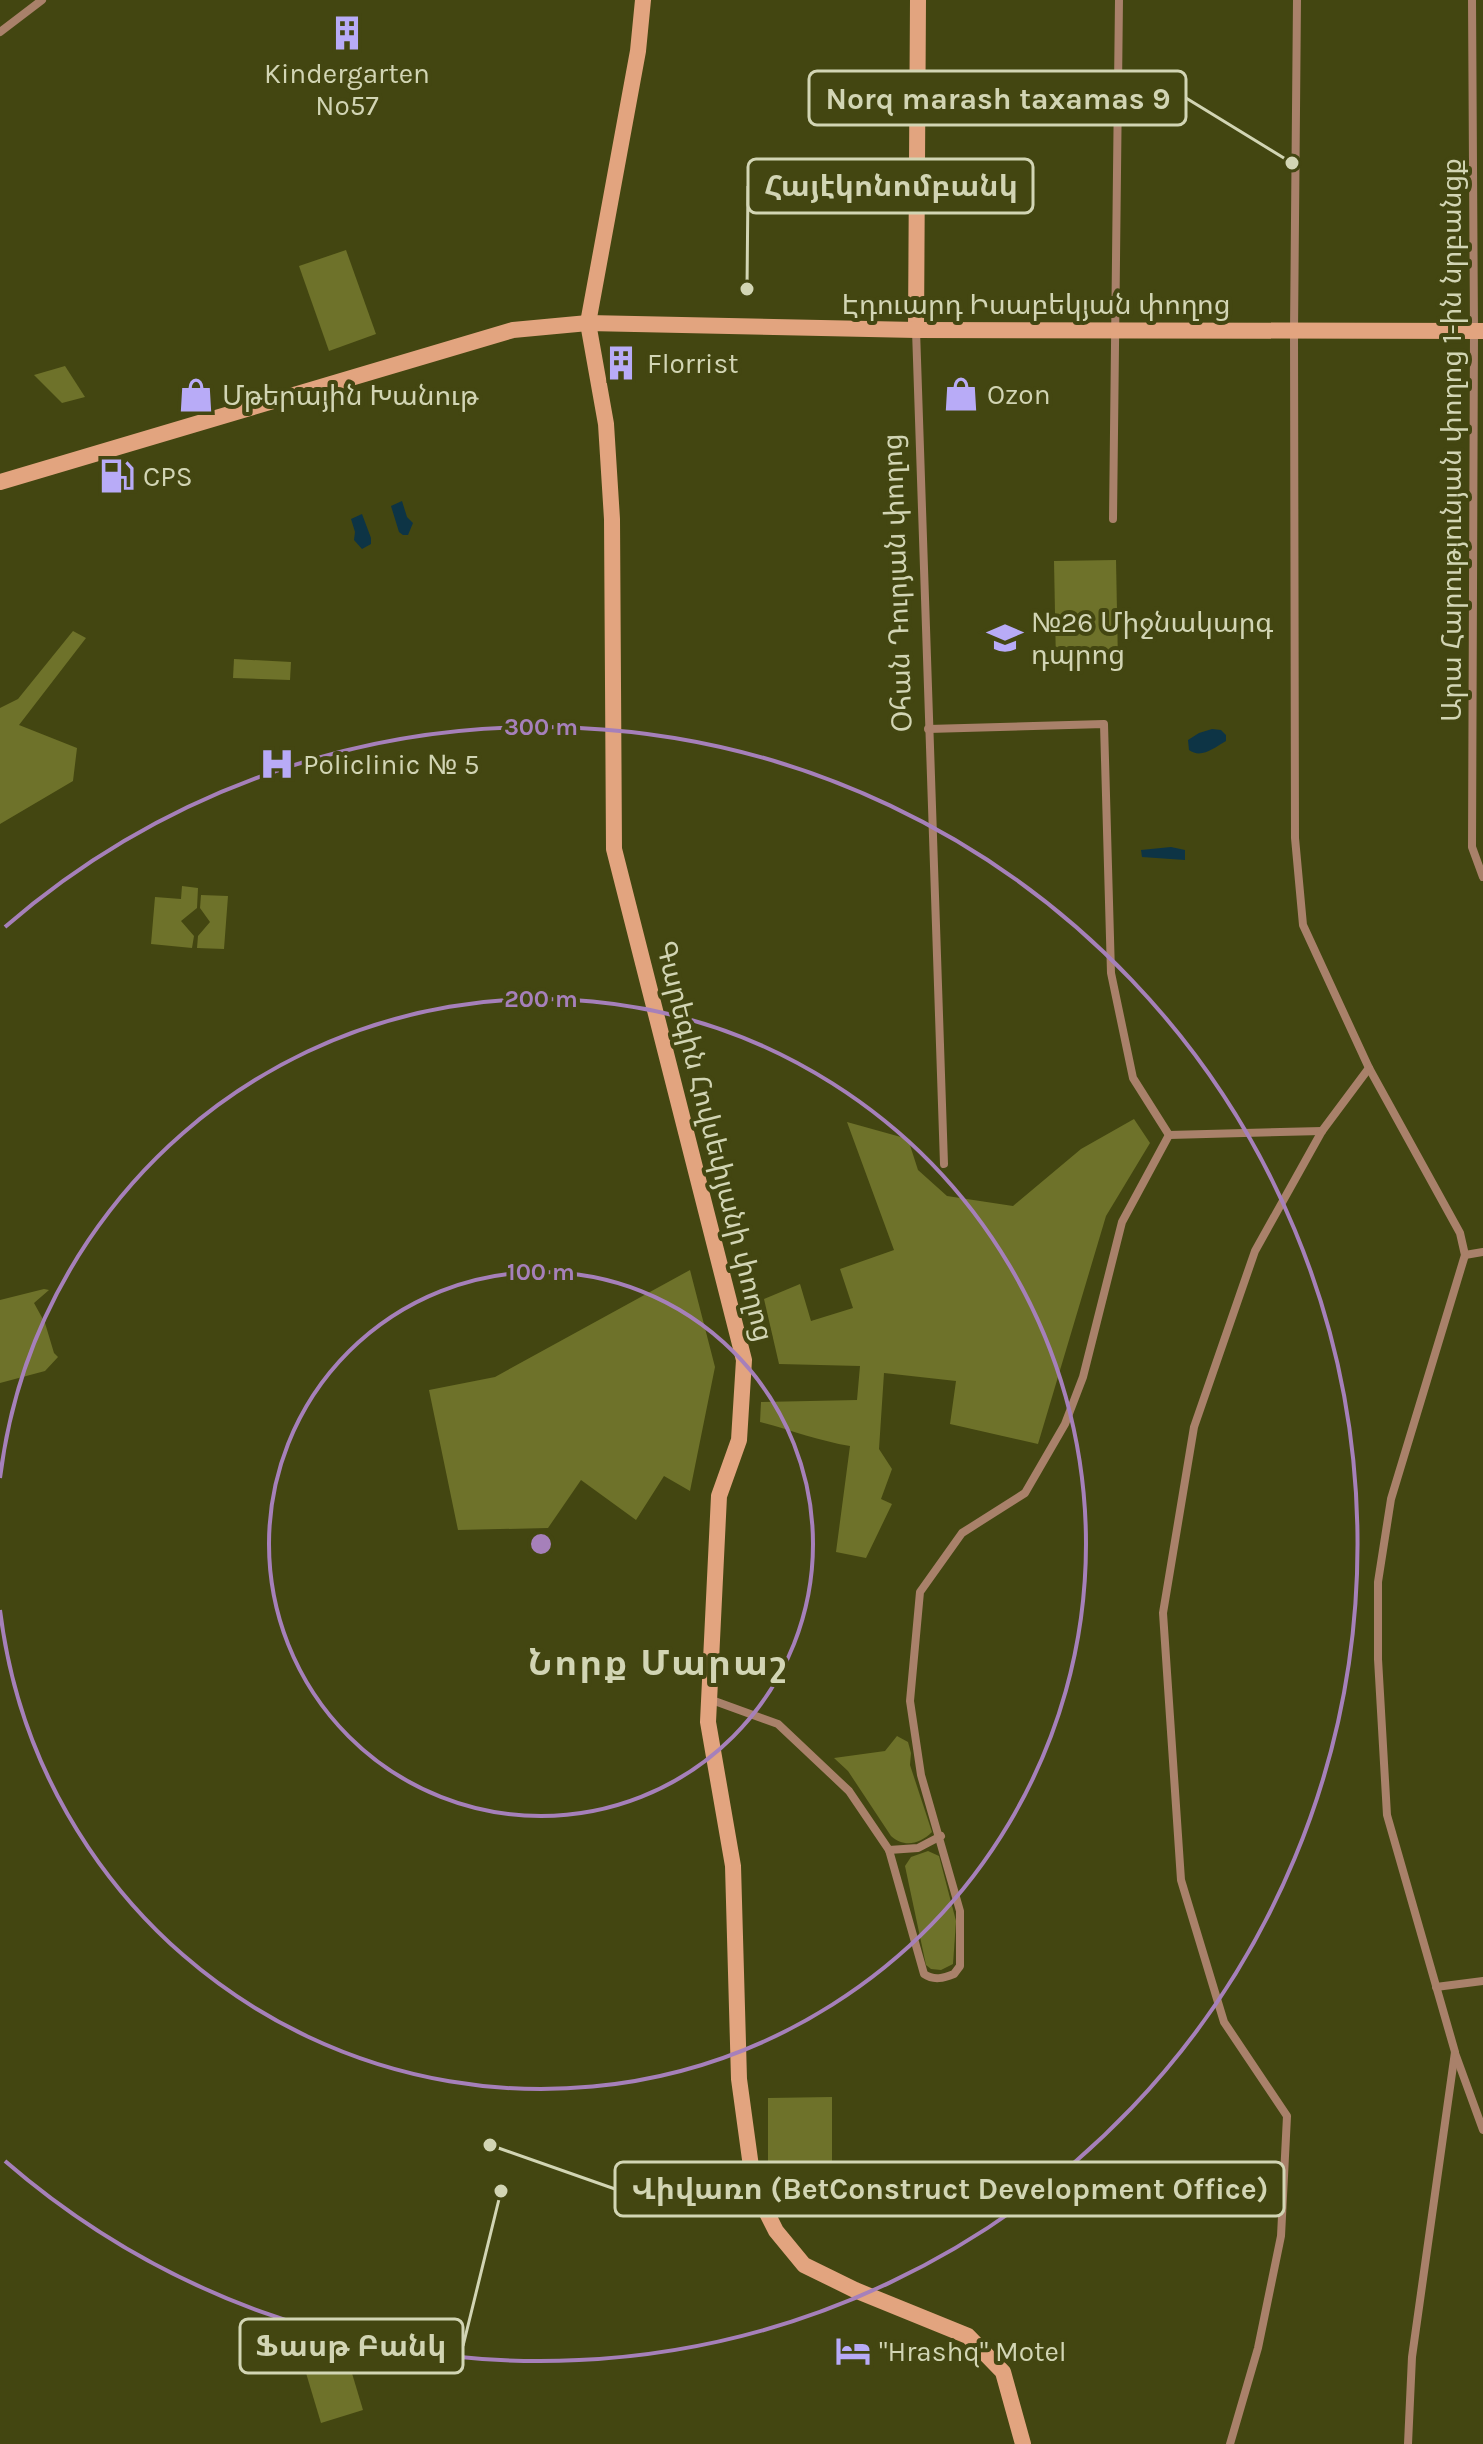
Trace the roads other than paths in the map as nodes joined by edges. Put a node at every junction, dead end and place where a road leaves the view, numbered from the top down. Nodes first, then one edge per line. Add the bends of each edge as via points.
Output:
1 (42, 0) edge
2 (643, 0) edge
3 (918, 0) edge
4 (1119, 0) edge
5 (1297, 0) edge
6 (1472, 0) edge
7 (0, 32) edge
8 (588, 323) junction
9 (916, 330) junction
10 (1115, 330) junction
11 (1294, 331) junction
12 (1479, 331) edge
13 (0, 482) edge
14 (1113, 519) dead end
15 (928, 729) junction
16 (1483, 877) edge
17 (1369, 1068) junction
18 (1322, 1131) junction
19 (1169, 1135) junction
20 (944, 1164) dead end
21 (1483, 1252) edge
22 (1465, 1255) junction
23 (709, 1699) junction
24 (941, 1836) junction
25 (889, 1850) junction
26 (1483, 1981) edge
27 (1436, 1987) junction
28 (1455, 2052) junction
29 (1483, 2130) edge
30 (1023, 2444) edge
31 (1230, 2444) edge
32 (1408, 2444) edge

1 - 7 street
2 - 8 main road, Գարեգին Հովսեփյանի փողոց
3 - 9 main road, Օհան Դուրյան փողոց
4 - 10 street
5 - 11 street
6 - 12 street, Արա Հարությունյան փողոց 1-ին նրբանցք
8 - 9 main road, Էդուարդ Իսաբեկյան փողոց
8 - 13 main road, Էդուարդ Իսաբեկյան փողոց via 494,334
8 - 23 main road, Գարեգին Հովսեփյանի փողոց via 606,424 612,519 614,849 744,1360 739,1440 719,1496
9 - 10 main road, Էդուարդ Իսաբեկյան փողոց
9 - 15 street, Օհան Դուրյան փողոց
10 - 11 main road, Էդուարդ Իսաբեկյան փողոց
10 - 14 street
11 - 12 main road, Էդուարդ Իսաբեկյան փողոց
11 - 17 street via 1295,838 1303,925
12 - 16 street, Արա Հարությունյան փողոց 1-ին նրբանցք via 1472,847
15 - 19 street via 1104,724 1111,973 1133,1078
15 - 20 street, Օհան Դուրյան փողոց
17 - 18 street
17 - 22 street via 1460,1233
18 - 19 street
18 - 31 street via 1255,1251 1194,1427 1163,1613 1181,1880 1224,2022 1287,2116 1281,2236 1258,2348
19 - 24 street via 1122,1222 1083,1377 1065,1424 1025,1493 962,1533 920,1592 910,1701 921,1775
21 - 22 street
22 - 27 street via 1391,1499 1378,1582 1387,1815
23 - 25 street via 778,1724 849,1791
23 - 30 main road, Գարեգին Հովսեփյանի փողոց via 708,1722 733,1866 739,2079 756,2191 776,2231 804,2265 968,2336 1003,2372
24 - 25 street via 918,1848
24 - 25 street via 960,1911 960,1966 945,1977 929,1978 921,1968
26 - 27 street
27 - 28 street
28 - 29 street
28 - 32 street via 1412,2357

